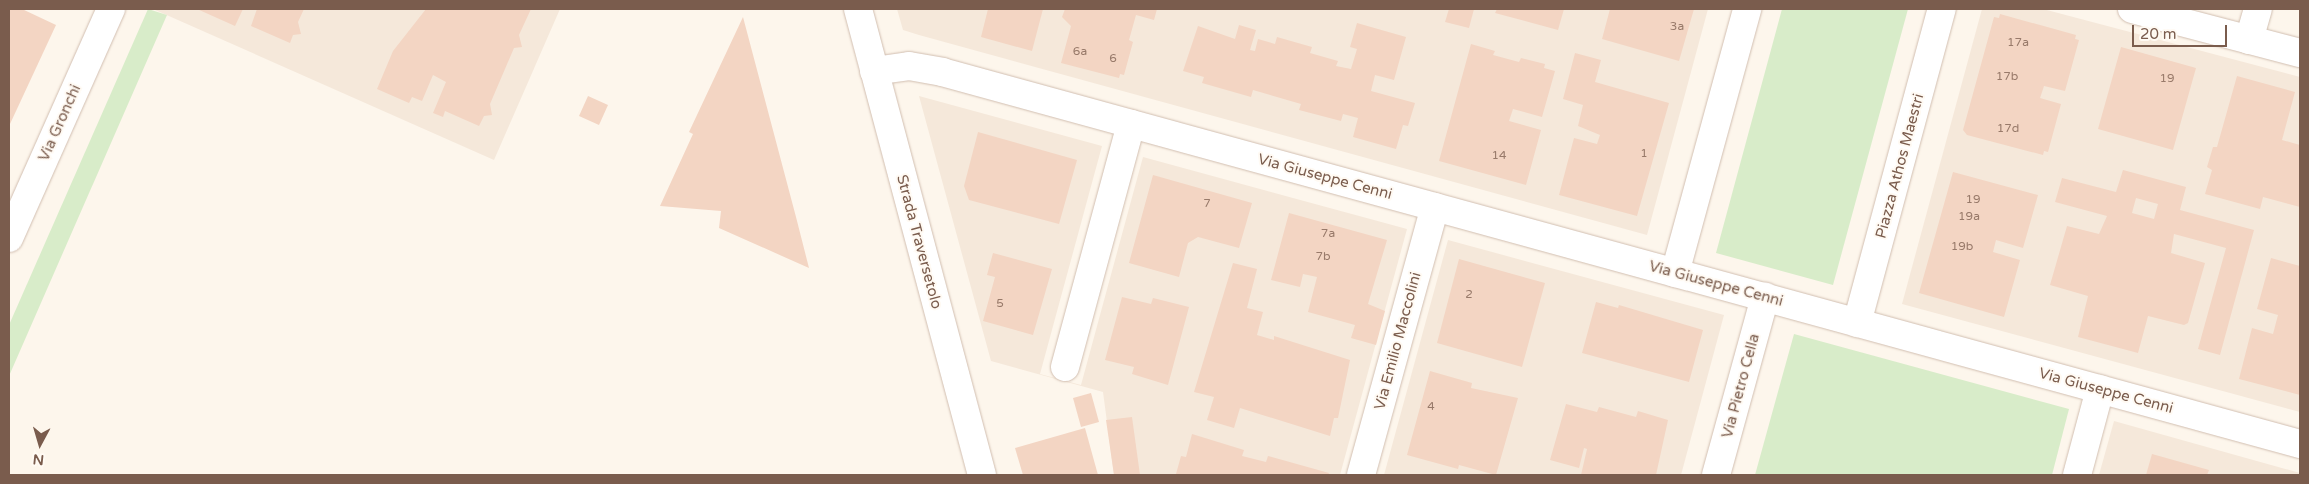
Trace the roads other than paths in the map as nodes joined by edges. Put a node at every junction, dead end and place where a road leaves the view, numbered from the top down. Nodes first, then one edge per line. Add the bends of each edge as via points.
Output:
1 (111, 9) edge
2 (858, 9) edge
3 (1747, 9) edge
4 (1942, 9) edge
5 (2132, 9) edge
6 (2258, 9) edge
7 (2249, 40) junction
8 (2300, 53) edge
9 (874, 71) junction
10 (1131, 124) junction
11 (1435, 207) junction
12 (9, 238) edge
13 (1675, 273) junction
14 (1764, 297) junction
15 (1857, 323) junction
16 (1065, 368) dead end
17 (2100, 389) junction
18 (2300, 444) edge
19 (982, 475) edge
20 (1362, 475) edge
21 (1716, 475) edge
22 (2076, 475) edge

1 - 12 street, Via Gronchi
2 - 9 street, Strada Traversetolo
3 - 13 street
4 - 15 street, Piazza Athos Maestri
5 - 7 street
6 - 7 street
7 - 8 street
9 - 10 street, Via Giuseppe Cenni via 898,66 930,69
9 - 19 street, Strada Traversetolo
10 - 11 street, Via Giuseppe Cenni
10 - 16 street
11 - 13 street, Via Giuseppe Cenni
11 - 20 street, Via Emilio Maccolini
13 - 14 street, Via Giuseppe Cenni
14 - 15 street, Via Giuseppe Cenni
14 - 21 street, Via Pietro Cella
15 - 17 street, Via Giuseppe Cenni
17 - 18 street, Via Giuseppe Cenni
17 - 22 street

